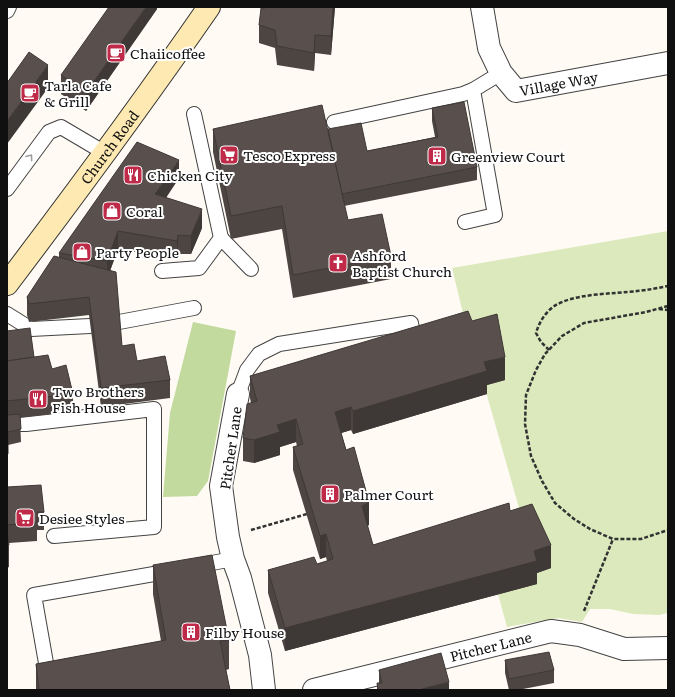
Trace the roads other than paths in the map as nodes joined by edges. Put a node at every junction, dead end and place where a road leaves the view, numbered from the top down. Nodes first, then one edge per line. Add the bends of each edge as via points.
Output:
1 (9, 7) edge
2 (209, 7) edge
3 (482, 7) edge
4 (7, 10) edge
5 (668, 63) edge
6 (502, 73) junction
7 (473, 90) junction
8 (194, 114) dead end
9 (334, 122) dead end
10 (105, 153) junction
11 (7, 189) edge
12 (465, 222) dead end
13 (221, 238) junction
14 (251, 270) dead end
15 (162, 271) dead end
16 (7, 284) edge
17 (194, 308) dead end
18 (7, 314) edge
19 (119, 322) edge
20 (90, 326) edge
21 (415, 344) edge
22 (238, 394) joint
23 (7, 424) edge
24 (54, 536) dead end
25 (233, 559) junction
26 (668, 648) edge
27 (49, 682) edge
28 (264, 690) edge
29 (314, 690) edge

1 - 4 lane
2 - 10 main road, Church Road
3 - 6 street, Village Way via 489,48
5 - 6 street, Village Way via 516,91
6 - 7 lane
7 - 9 lane
7 - 12 lane via 495,215
8 - 13 lane
11 -> 10 lane via 50,132 61,127
10 - 16 main road, Church Road
13 - 14 lane
13 - 15 lane via 199,268
17 - 19 lane
18 - 20 lane via 31,329
21 - 22 lane via 411,323 279,344 259,354 247,370
22 - 25 street, Pitcher Lane via 221,486
23 - 24 lane via 154,409 154,527
25 - 27 lane via 34,595
25 - 28 street, Pitcher Lane via 260,655
26 - 29 street, Pitcher Lane via 624,649 551,631

